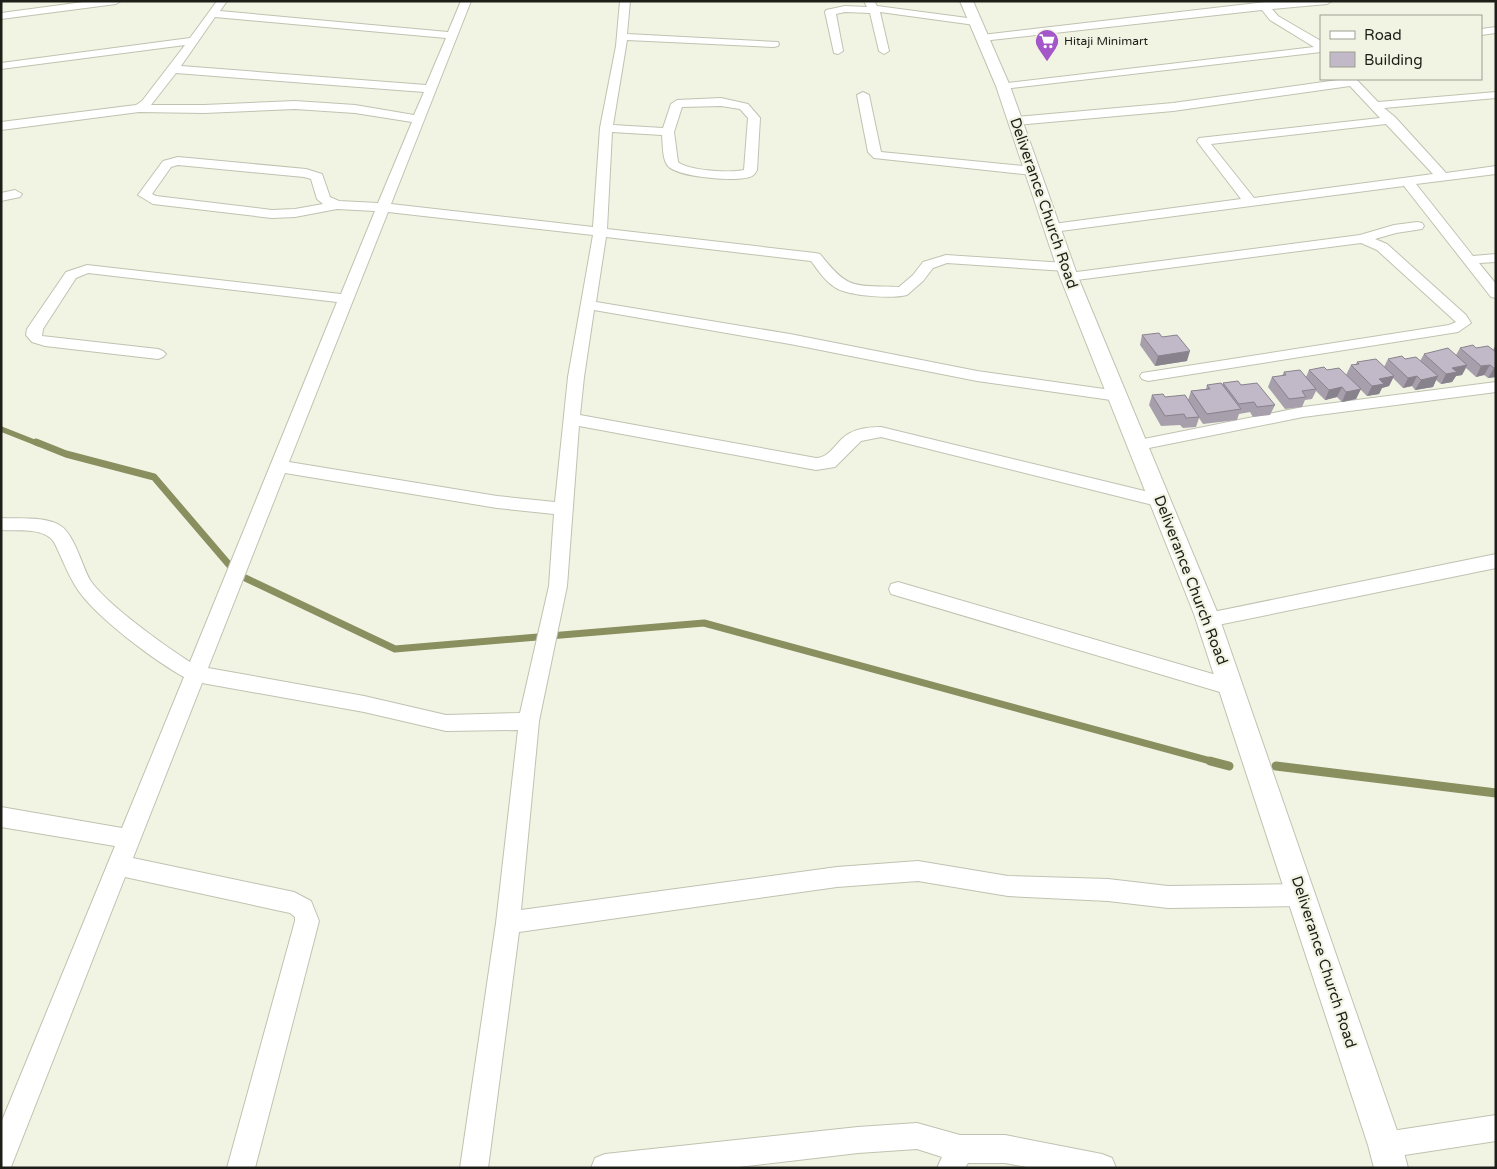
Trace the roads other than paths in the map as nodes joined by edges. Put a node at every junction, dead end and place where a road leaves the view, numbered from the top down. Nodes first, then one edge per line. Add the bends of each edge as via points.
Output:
1 (116, 1) edge
2 (222, 1) edge
3 (466, 1) edge
4 (625, 1) edge
5 (1327, 1) edge
6 (1280, 2) edge
7 (871, 6) edge
8 (1265, 6) junction
9 (213, 14) junction
10 (1, 16) edge
11 (975, 20) edge
12 (1496, 30) edge
13 (1482, 32) edge
14 (451, 36) junction
15 (622, 37) junction
16 (193, 41) junction
17 (774, 44) dead end
18 (1320, 47) edge
19 (1320, 48) edge
20 (838, 51) dead end
21 (884, 51) dead end
22 (1, 66) edge
23 (173, 68) junction
24 (1352, 80) edge
25 (1003, 86) junction
26 (430, 89) junction
27 (863, 95) dead end
28 (1496, 95) edge
29 (1378, 105) junction
30 (139, 108) junction
31 (418, 119) junction
32 (1391, 120) junction
33 (1016, 121) junction
34 (1, 126) edge
35 (606, 128) junction
36 (668, 132) junction
37 (1496, 170) edge
38 (1034, 171) junction
39 (1443, 177) junction
40 (1408, 182) junction
41 (15, 194) dead end
42 (1, 197) edge
43 (1250, 202) junction
44 (337, 205) junction
45 (383, 207) junction
46 (1417, 226) dead end
47 (1054, 228) junction
48 (600, 233) junction
49 (1362, 240) junction
50 (1496, 258) edge
51 (1470, 260) junction
52 (1067, 272) junction
53 (1496, 294) edge
54 (346, 299) junction
55 (588, 305) junction
56 (158, 354) dead end
57 (1148, 376) dead end
58 (1496, 387) edge
59 (1118, 396) junction
60 (572, 419) junction
61 (1139, 445) junction
62 (279, 466) junction
63 (1161, 500) junction
64 (563, 509) junction
65 (1, 524) edge
66 (1496, 561) edge
67 (898, 589) dead end
68 (1208, 620) junction
69 (196, 674) junction
70 (1230, 687) junction
71 (529, 721) junction
72 (1, 817) edge
73 (130, 839) junction
74 (120, 865) junction
75 (1301, 895) junction
76 (508, 923) junction
77 (1496, 1128) edge
78 (2, 1154) edge
79 (1388, 1156) edge
80 (956, 1158) edge
81 (242, 1168) edge
82 (474, 1168) edge
83 (605, 1168) edge
84 (1102, 1168) edge

1 - 10 street
2 - 9 street
3 - 14 street
4 - 15 street
5 - 6 street
6 - 8 street
7 - 11 street
7 - 20 street via 830,12
7 - 21 street
8 - 11 street
8 - 18 street via 1274,18
9 - 14 street
9 - 16 street
11 - 25 street, Deliverance Church Road
12 - 13 street
14 - 26 street
15 - 17 street
15 - 35 street
16 - 22 street
16 - 23 street
19 - 25 street
23 - 26 street
23 - 30 street
24 - 29 street
24 - 33 street via 1173,107
25 - 33 street, Deliverance Church Road
26 - 31 street
27 - 38 street via 874,152 878,155
28 - 29 street
29 - 32 street
30 - 31 street via 318,105
30 - 34 street
31 - 45 street
32 - 39 street
32 - 43 street via 1203,141
33 - 38 street, Deliverance Church Road
35 - 36 street
35 - 48 street
36 - 36 street via 672,163 681,170 743,175 751,170 754,118 744,106 721,102 677,104
37 - 39 street
38 - 47 street, Deliverance Church Road
39 - 40 street
40 - 43 street
40 - 51 street
41 - 42 street
43 - 47 street
44 - 44 street via 324,199 317,177 313,175 178,160 167,164 145,196 153,200 272,214
44 - 45 street
45 - 48 street
45 - 54 street
46 - 49 street via 1394,229
47 - 52 street, Deliverance Church Road
48 - 52 street via 815,257 844,286 871,290 902,292 928,265 946,259
48 - 55 street
49 - 52 street
49 - 57 street via 1382,247 1464,323 1453,329
50 - 51 street
51 - 53 street
52 - 59 street, Deliverance Church Road
54 - 56 street via 86,269 71,275 64,283 35,329 34,335 38,339
54 - 62 street
55 - 59 street via 790,339 977,376
55 - 60 street
58 - 61 street via 1303,412
59 - 61 street, Deliverance Church Road
60 - 63 street via 816,464 829,463 856,435 882,432
60 - 64 street
61 - 63 street, Deliverance Church Road
62 - 64 street via 497,502
62 - 69 street
63 - 68 street, Deliverance Church Road
64 - 71 street via 558,586
65 - 69 street via 55,531 76,572 100,603
66 - 68 street
67 - 70 street
68 - 70 street, Deliverance Church Road
69 - 71 street via 364,704 446,723
69 - 73 street
70 - 75 street, Deliverance Church Road
71 - 76 street
72 - 73 street
73 - 74 street
74 - 78 street
74 - 81 street via 290,902 299,905 306,915
75 - 76 street via 1168,897 1108,890 1008,886 918,871 838,877
75 - 79 street, Deliverance Church Road
76 - 82 street
77 - 79 street
80 - 83 street via 918,1136
80 - 84 street via 1005,1150

